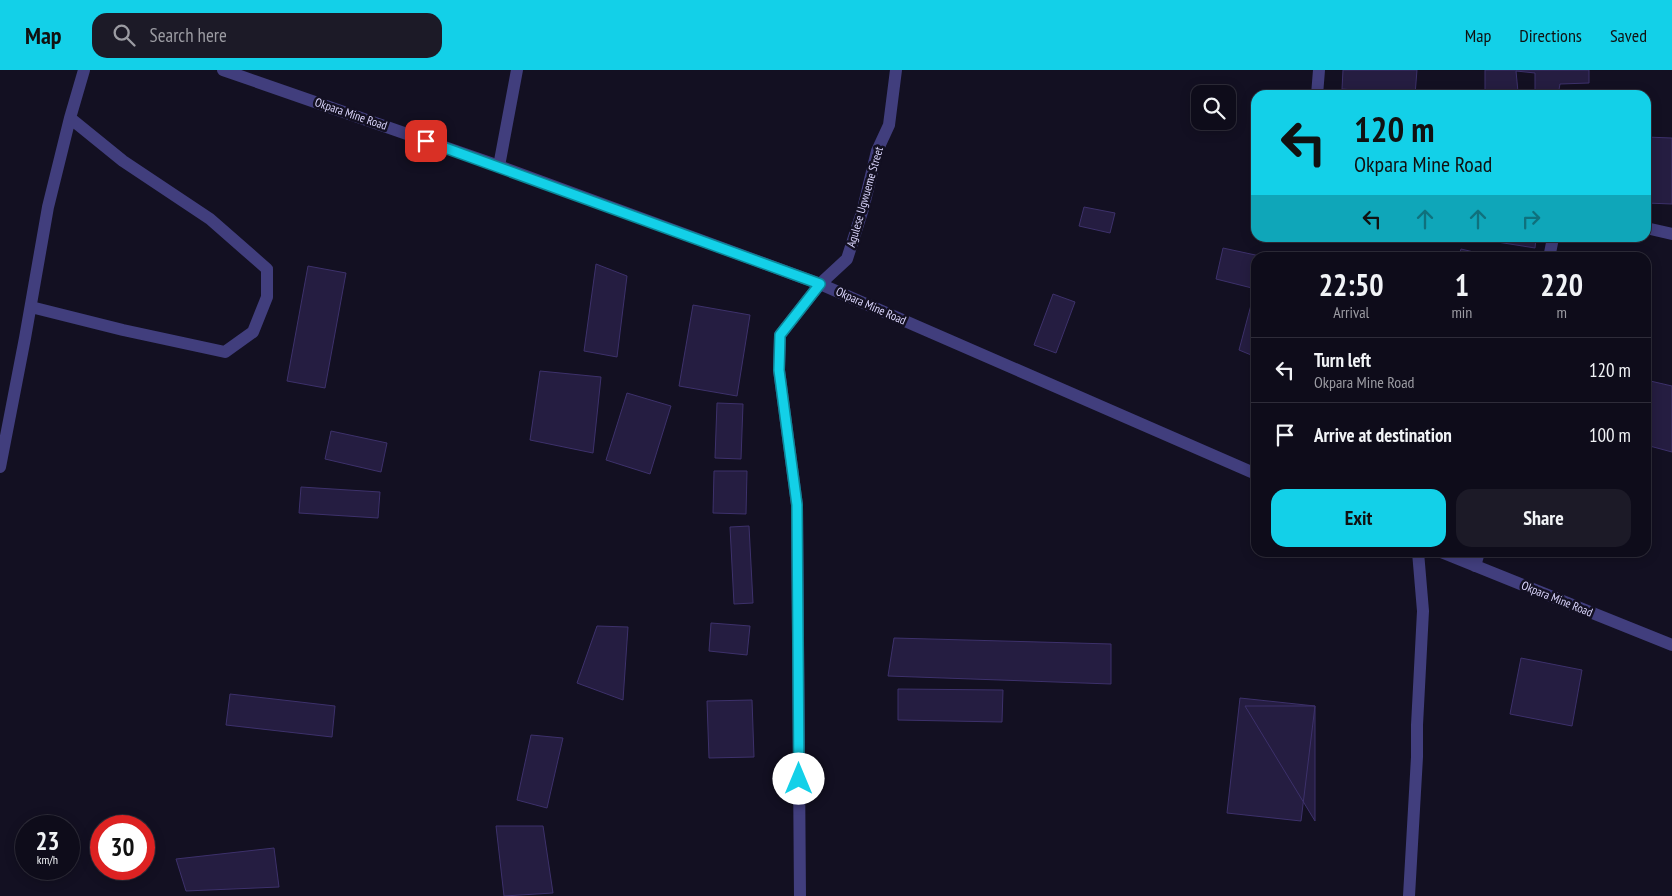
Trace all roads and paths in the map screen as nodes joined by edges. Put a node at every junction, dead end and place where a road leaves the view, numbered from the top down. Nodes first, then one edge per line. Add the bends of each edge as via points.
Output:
1 (84, 70) edge
2 (223, 70) edge
3 (517, 70) edge
4 (896, 70) edge
5 (1318, 70) edge
6 (1317, 90) edge
7 (70, 118) junction
8 (500, 166) junction
9 (1651, 229) edge
10 (1672, 234) edge
11 (820, 284) junction
12 (31, 307) junction
13 (0, 467) edge
14 (1251, 472) edge
15 (1418, 557) edge
16 (1453, 557) edge
17 (1478, 557) edge
18 (1475, 566) junction
19 (1672, 645) edge
20 (800, 896) edge
21 (1409, 896) edge

1 - 7 street
2 - 8 street, Okpara Mine Road
3 - 8 street
4 - 11 street, Agulese Ugwueme Street via 888,125 877,151 847,259
5 - 6 street
7 - 12 street via 48,207
7 - 12 street via 123,161 210,219 267,269 267,297 252,332 225,352
8 - 11 street, Okpara Mine Road
9 - 10 street
11 - 14 street, Okpara Mine Road
11 - 20 street, Agulese Ugwueme Street via 780,335 779,370 797,505
12 - 13 street
15 - 21 street via 1423,611
16 - 18 street, Okpara Mine Road
17 - 18 street
18 - 19 street, Okpara Mine Road

